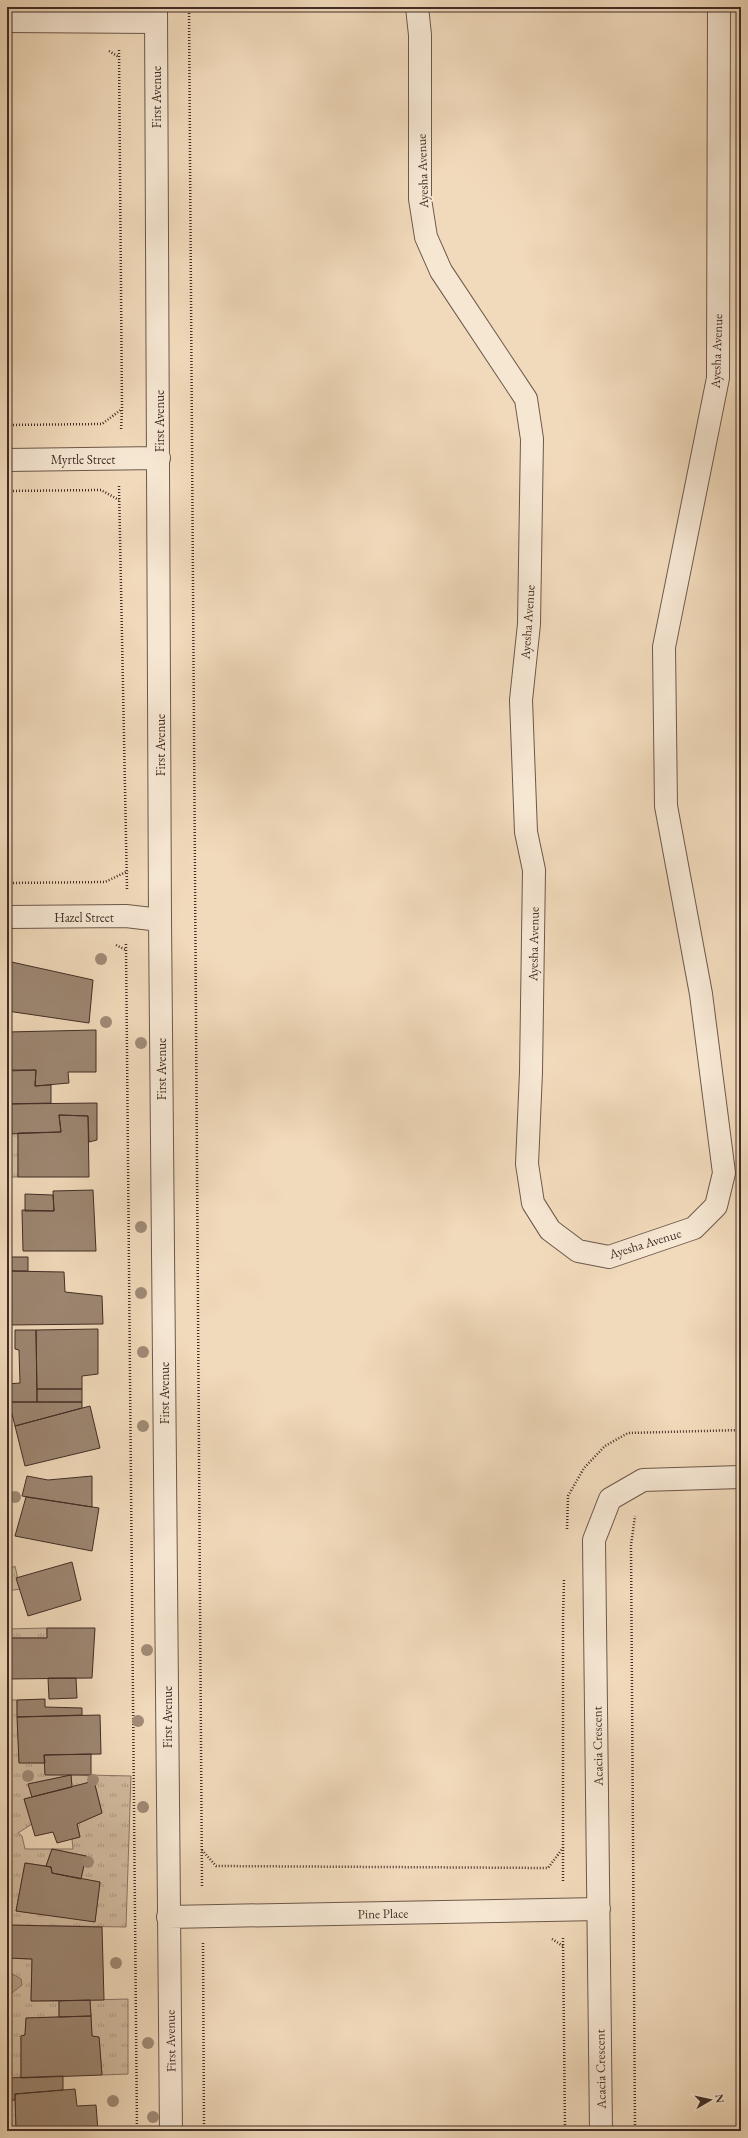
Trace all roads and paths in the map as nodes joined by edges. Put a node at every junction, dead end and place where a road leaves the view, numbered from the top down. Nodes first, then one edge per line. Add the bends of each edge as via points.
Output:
1 (189, 7) edge
2 (417, 7) edge
3 (718, 7) edge
4 (156, 14) edge
5 (7, 21) edge
6 (119, 22) junction
7 (122, 409) junction
8 (7, 425) edge
9 (159, 458) junction
10 (118, 459) junction
11 (7, 460) edge
12 (7, 491) edge
13 (119, 500) junction
14 (128, 871) junction
15 (7, 883) edge
16 (126, 916) junction
17 (7, 917) edge
18 (160, 920) junction
19 (741, 1477) edge
20 (636, 1514) dead end
21 (563, 1848) dead end
22 (202, 1850) junction
23 (599, 1909) junction
24 (203, 1916) junction
25 (168, 1917) junction
26 (563, 1946) dead end
27 (137, 2131) edge
28 (171, 2131) edge
29 (204, 2131) edge
30 (565, 2131) edge
31 (601, 2131) edge
32 (634, 2131) edge

1 - 22 path
2 - 3 street, Ayesha Avenue via 420,35 420,198 426,237 441,271 526,399 532,439 530,624 521,700 526,832 534,870 527,1164 534,1203 550,1230 578,1251 609,1257 694,1228 716,1206 724,1173 701,994 666,806 664,647 718,378
4 - 6 street
4 - 9 street, First Avenue
5 - 6 street
6 - 7 path
7 - 8 path via 102,424
7 - 10 path
9 - 10 street, Myrtle Street
9 - 18 street, First Avenue
10 - 11 street, Myrtle Street
10 - 13 path
12 - 13 path via 101,490
13 - 14 path
14 - 15 path via 105,882
14 - 16 path
16 - 17 street, Hazel Street
16 - 18 street, Hazel Street
16 - 27 path
18 - 25 street, First Avenue
19 - 23 street, Acacia Crescent via 643,1480 610,1500 594,1540
20 - 32 path via 632,1545
21 - 22 path via 548,1868 216,1866
22 - 24 path
23 - 24 street, Pine Place
23 - 31 street, Acacia Crescent
24 - 25 street, Pine Place
24 - 29 path
25 - 28 street, First Avenue
26 - 30 path

